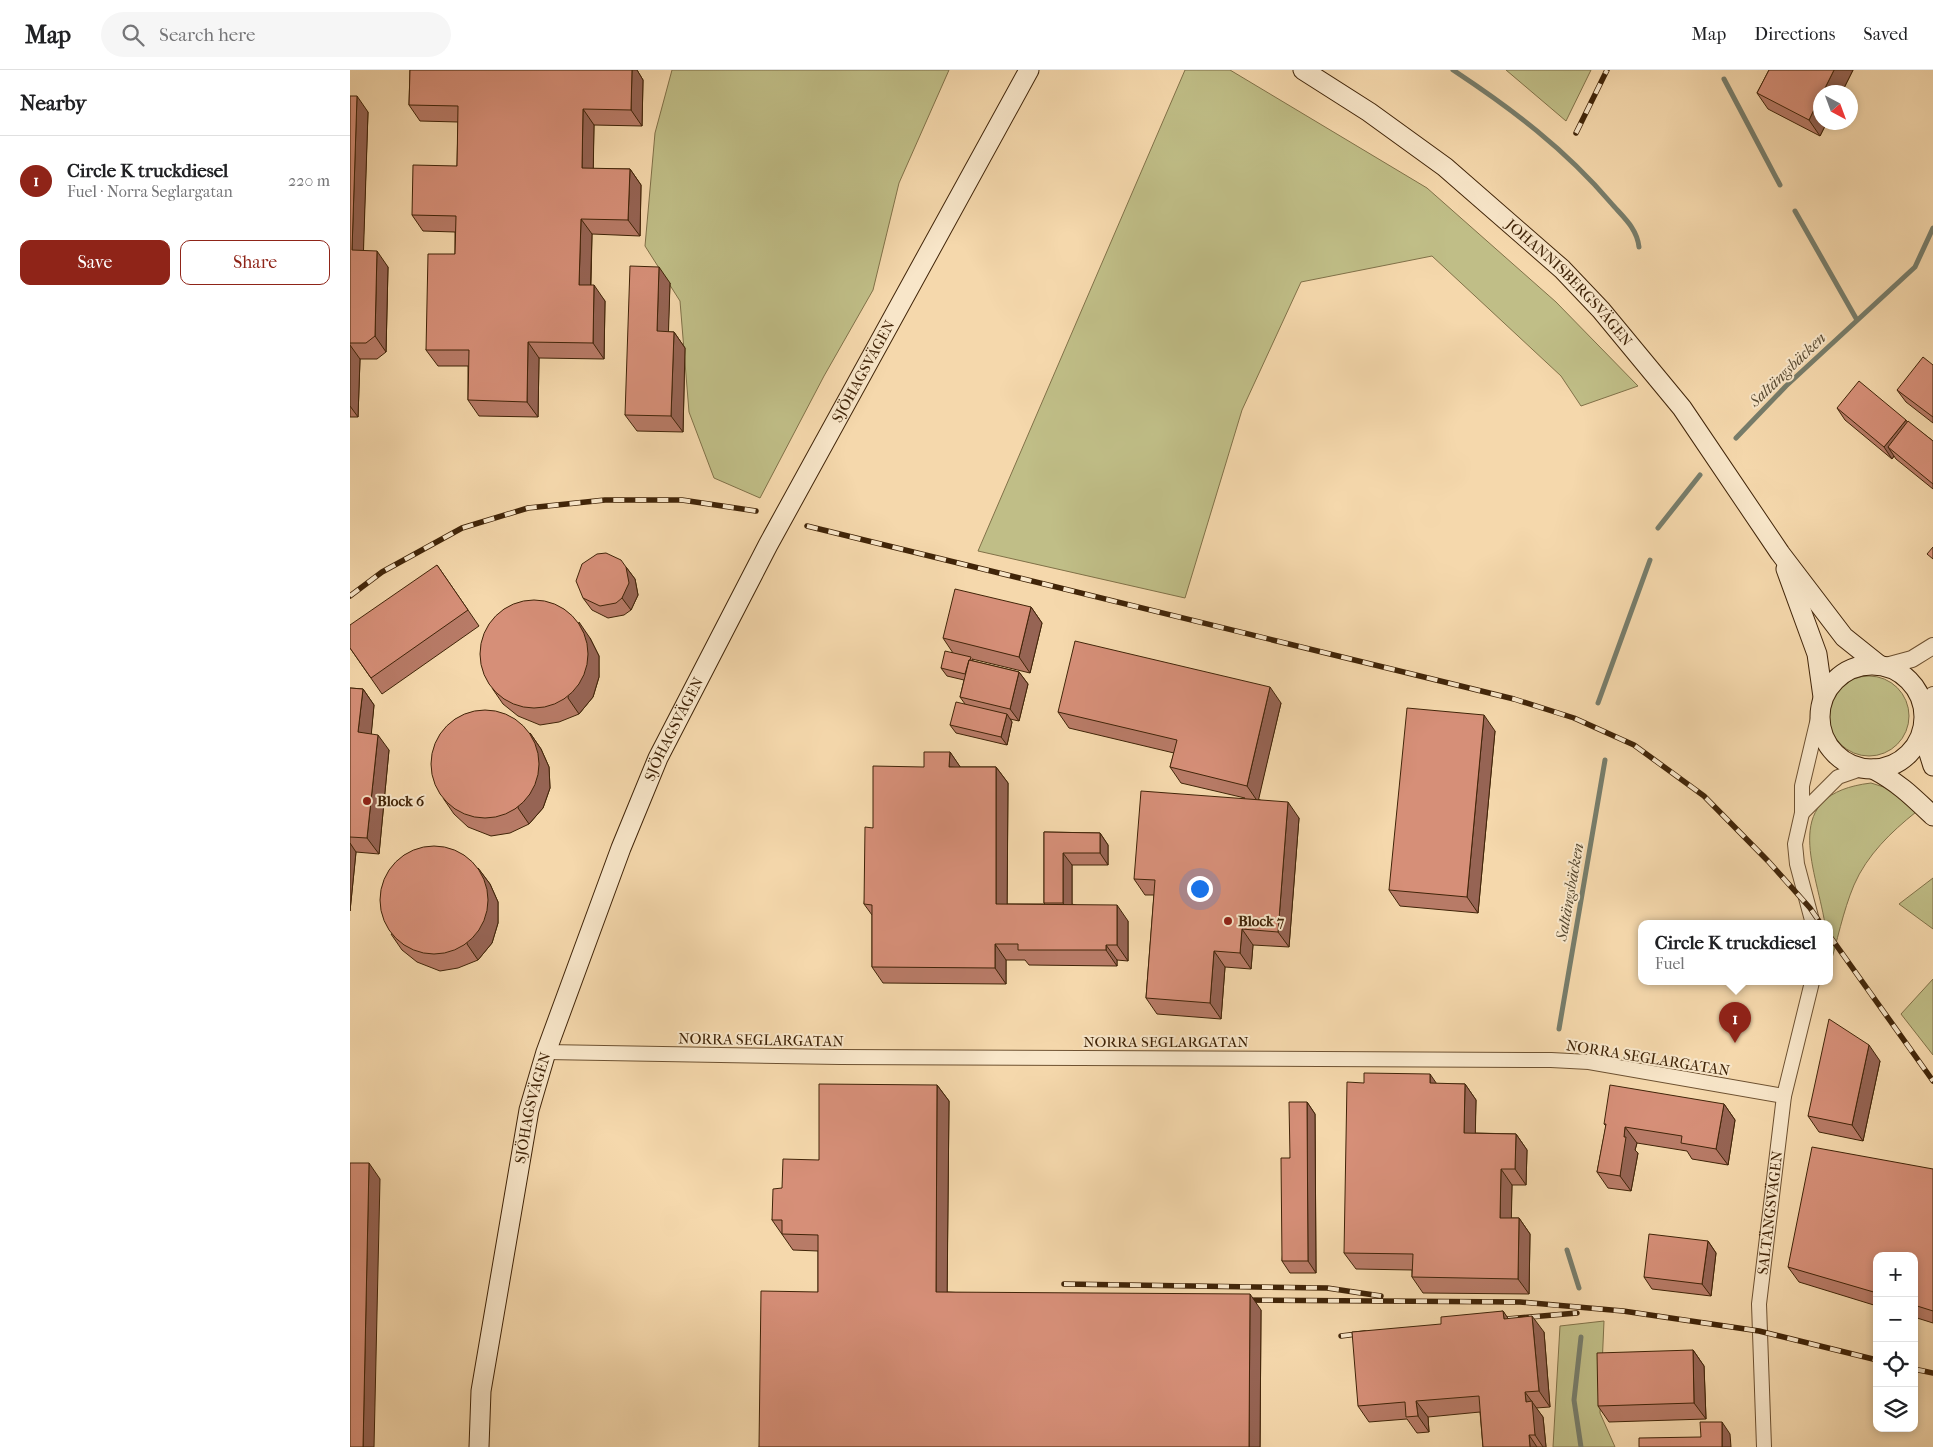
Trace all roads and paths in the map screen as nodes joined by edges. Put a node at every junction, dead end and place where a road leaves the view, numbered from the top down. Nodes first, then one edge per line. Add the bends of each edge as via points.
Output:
1 (1029, 70) edge
2 (1303, 70) edge
3 (1780, 553) junction
4 (1933, 646) edge
5 (1882, 666) junction
6 (1822, 704) junction
7 (1927, 709) edge
8 (1933, 766) edge
9 (1868, 769) junction
10 (1802, 813) junction
11 (1933, 816) edge
12 (1812, 920) edge
13 (1811, 985) edge
14 (546, 1052) junction
15 (1784, 1096) junction
16 (479, 1447) edge
17 (1764, 1447) edge

1 - 14 main road, SJÖHAGSVÄGEN via 768,545 658,758 621,848
2 - 3 main road, JOHANNISBERGSVÄGEN via 1369,112 1444,167 1562,269 1601,310 1682,408
3 - 5 main road, JOHANNISBERGSVÄGEN via 1844,637
3 - 6 main road, JOHANNISBERGSVÄGEN via 1817,654
4 - 5 street via 1912,659
5 - 6 main road via 1863,665 1848,671 1833,682
5 - 7 main road via 1909,680
6 - 9 main road via 1822,732 1831,749 1843,760
6 - 10 street via 1802,786
7 - 8 main road via 1928,750
7 - 9 main road via 1921,736 1910,753 1903,760 1886,767
9 - 10 street via 1838,777
9 - 11 main road via 1912,793
10 - 12 street via 1795,844
13 - 15 street, SALTÄNGSVÄGEN
14 - 15 street, NORRA SEGLARGATAN via 831,1057 1551,1060 1589,1062
14 - 16 main road, SJÖHAGSVÄGEN via 522,1141 481,1391
15 - 17 street, SALTÄNGSVÄGEN via 1759,1304

